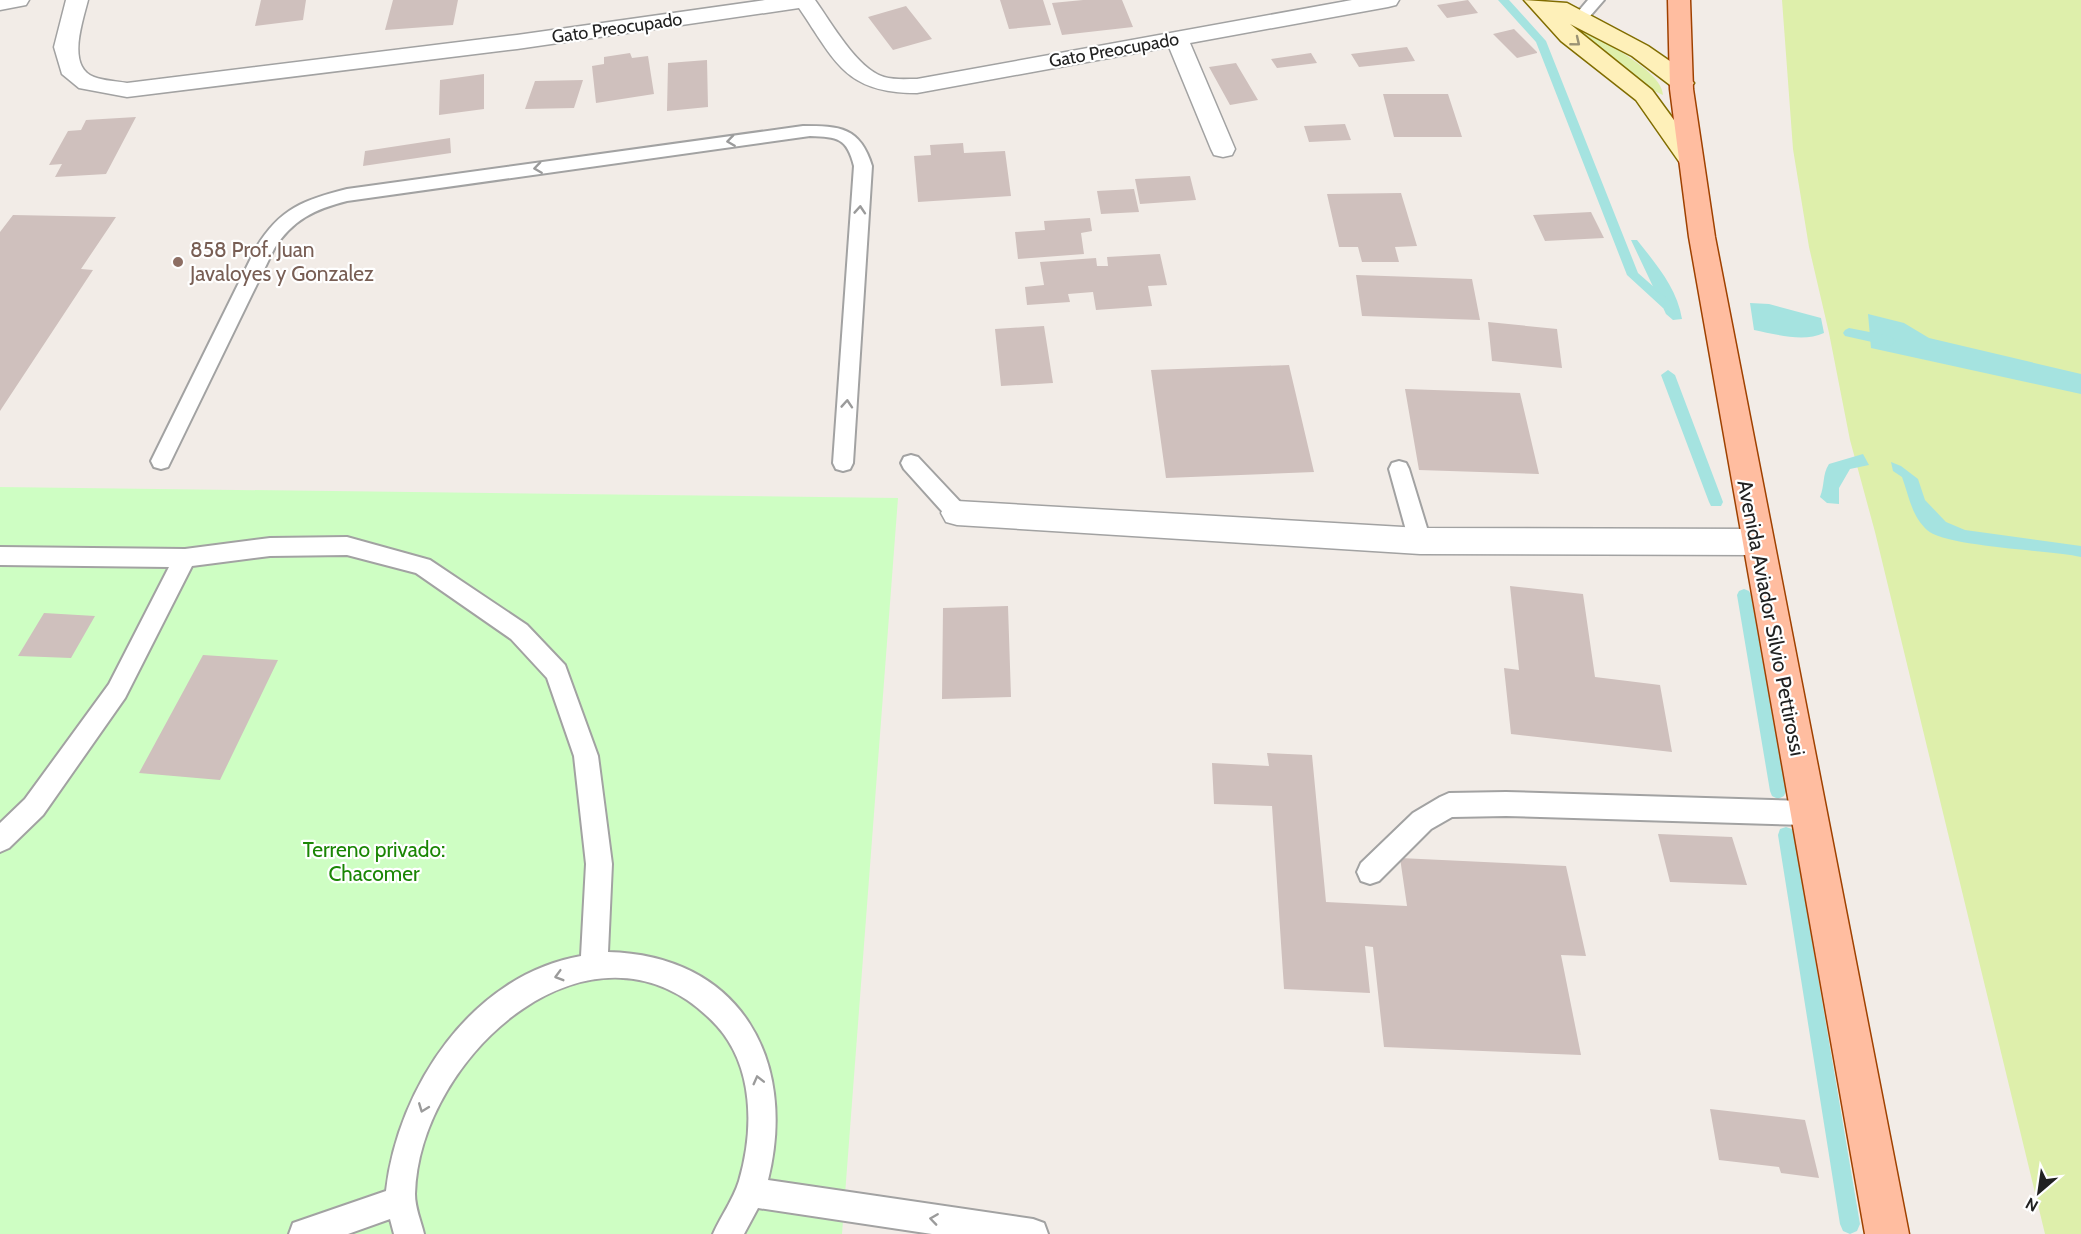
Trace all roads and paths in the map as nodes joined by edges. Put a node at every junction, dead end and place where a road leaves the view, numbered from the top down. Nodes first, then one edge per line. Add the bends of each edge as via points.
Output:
1 (18, 0) edge
2 (77, 0) edge
3 (1388, 0) edge
4 (1535, 0) edge
5 (1546, 0) edge
6 (1596, 0) edge
7 (1679, 0) edge
8 (0, 3) edge
9 (1579, 20) junction
10 (1177, 38) junction
11 (1682, 83) junction
12 (1223, 149) dead end
13 (1689, 157) junction
14 (161, 462) dead end
15 (843, 463) dead end
16 (911, 463) dead end
17 (1399, 469) dead end
18 (957, 513) joint
19 (1420, 541) junction
20 (1757, 542) junction
21 (0, 556) edge
22 (185, 558) junction
23 (1807, 813) junction
24 (0, 840) edge
25 (1370, 872) dead end
26 (594, 966) junction
27 (749, 1192) junction
28 (401, 1201) junction
29 (304, 1234) edge
30 (409, 1234) edge
31 (728, 1234) edge
32 (1033, 1234) edge
33 (1887, 1234) edge

1 - 8 street
2 - 10 street, Gato Preocupado via 65,47 74,74 87,83 127,90 805,2 850,63 866,77 890,85 917,86
3 - 10 street, Gato Preocupado
4 -> 13 main road via 1569,36 1644,95
5 - 9 main road
6 - 9 lane
7 - 11 main road, Avenida Aviador Silvio Pettirossi via 1677,30
9 - 11 main road via 1625,41
10 - 12 street
11 - 13 main road, Avenida Aviador Silvio Pettirossi
13 - 20 main road, Avenida Aviador Silvio Pettirossi
15 -> 14 lane via 862,166 857,146 827,130 347,195 290,215 265,248
16 - 18 lane
17 - 19 lane
18 - 19 street
19 - 20 street
20 - 23 main road, Avenida Aviador Silvio Pettirossi
21 - 22 lane
22 - 24 lane via 117,691 34,807
22 - 26 lane via 270,547 347,546 422,566 519,632 557,672 586,756 599,864
23 - 25 lane via 1449,805 1422,821
23 - 33 main road, Avenida Aviador Silvio Pettirossi
27 -> 26 lane via 762,1138 760,1085 746,1040 718,1004 683,978 640,966
26 -> 28 lane via 521,992 462,1044 430,1089 411,1142
27 - 31 lane
32 -> 27 lane
28 - 29 lane
28 - 30 lane

